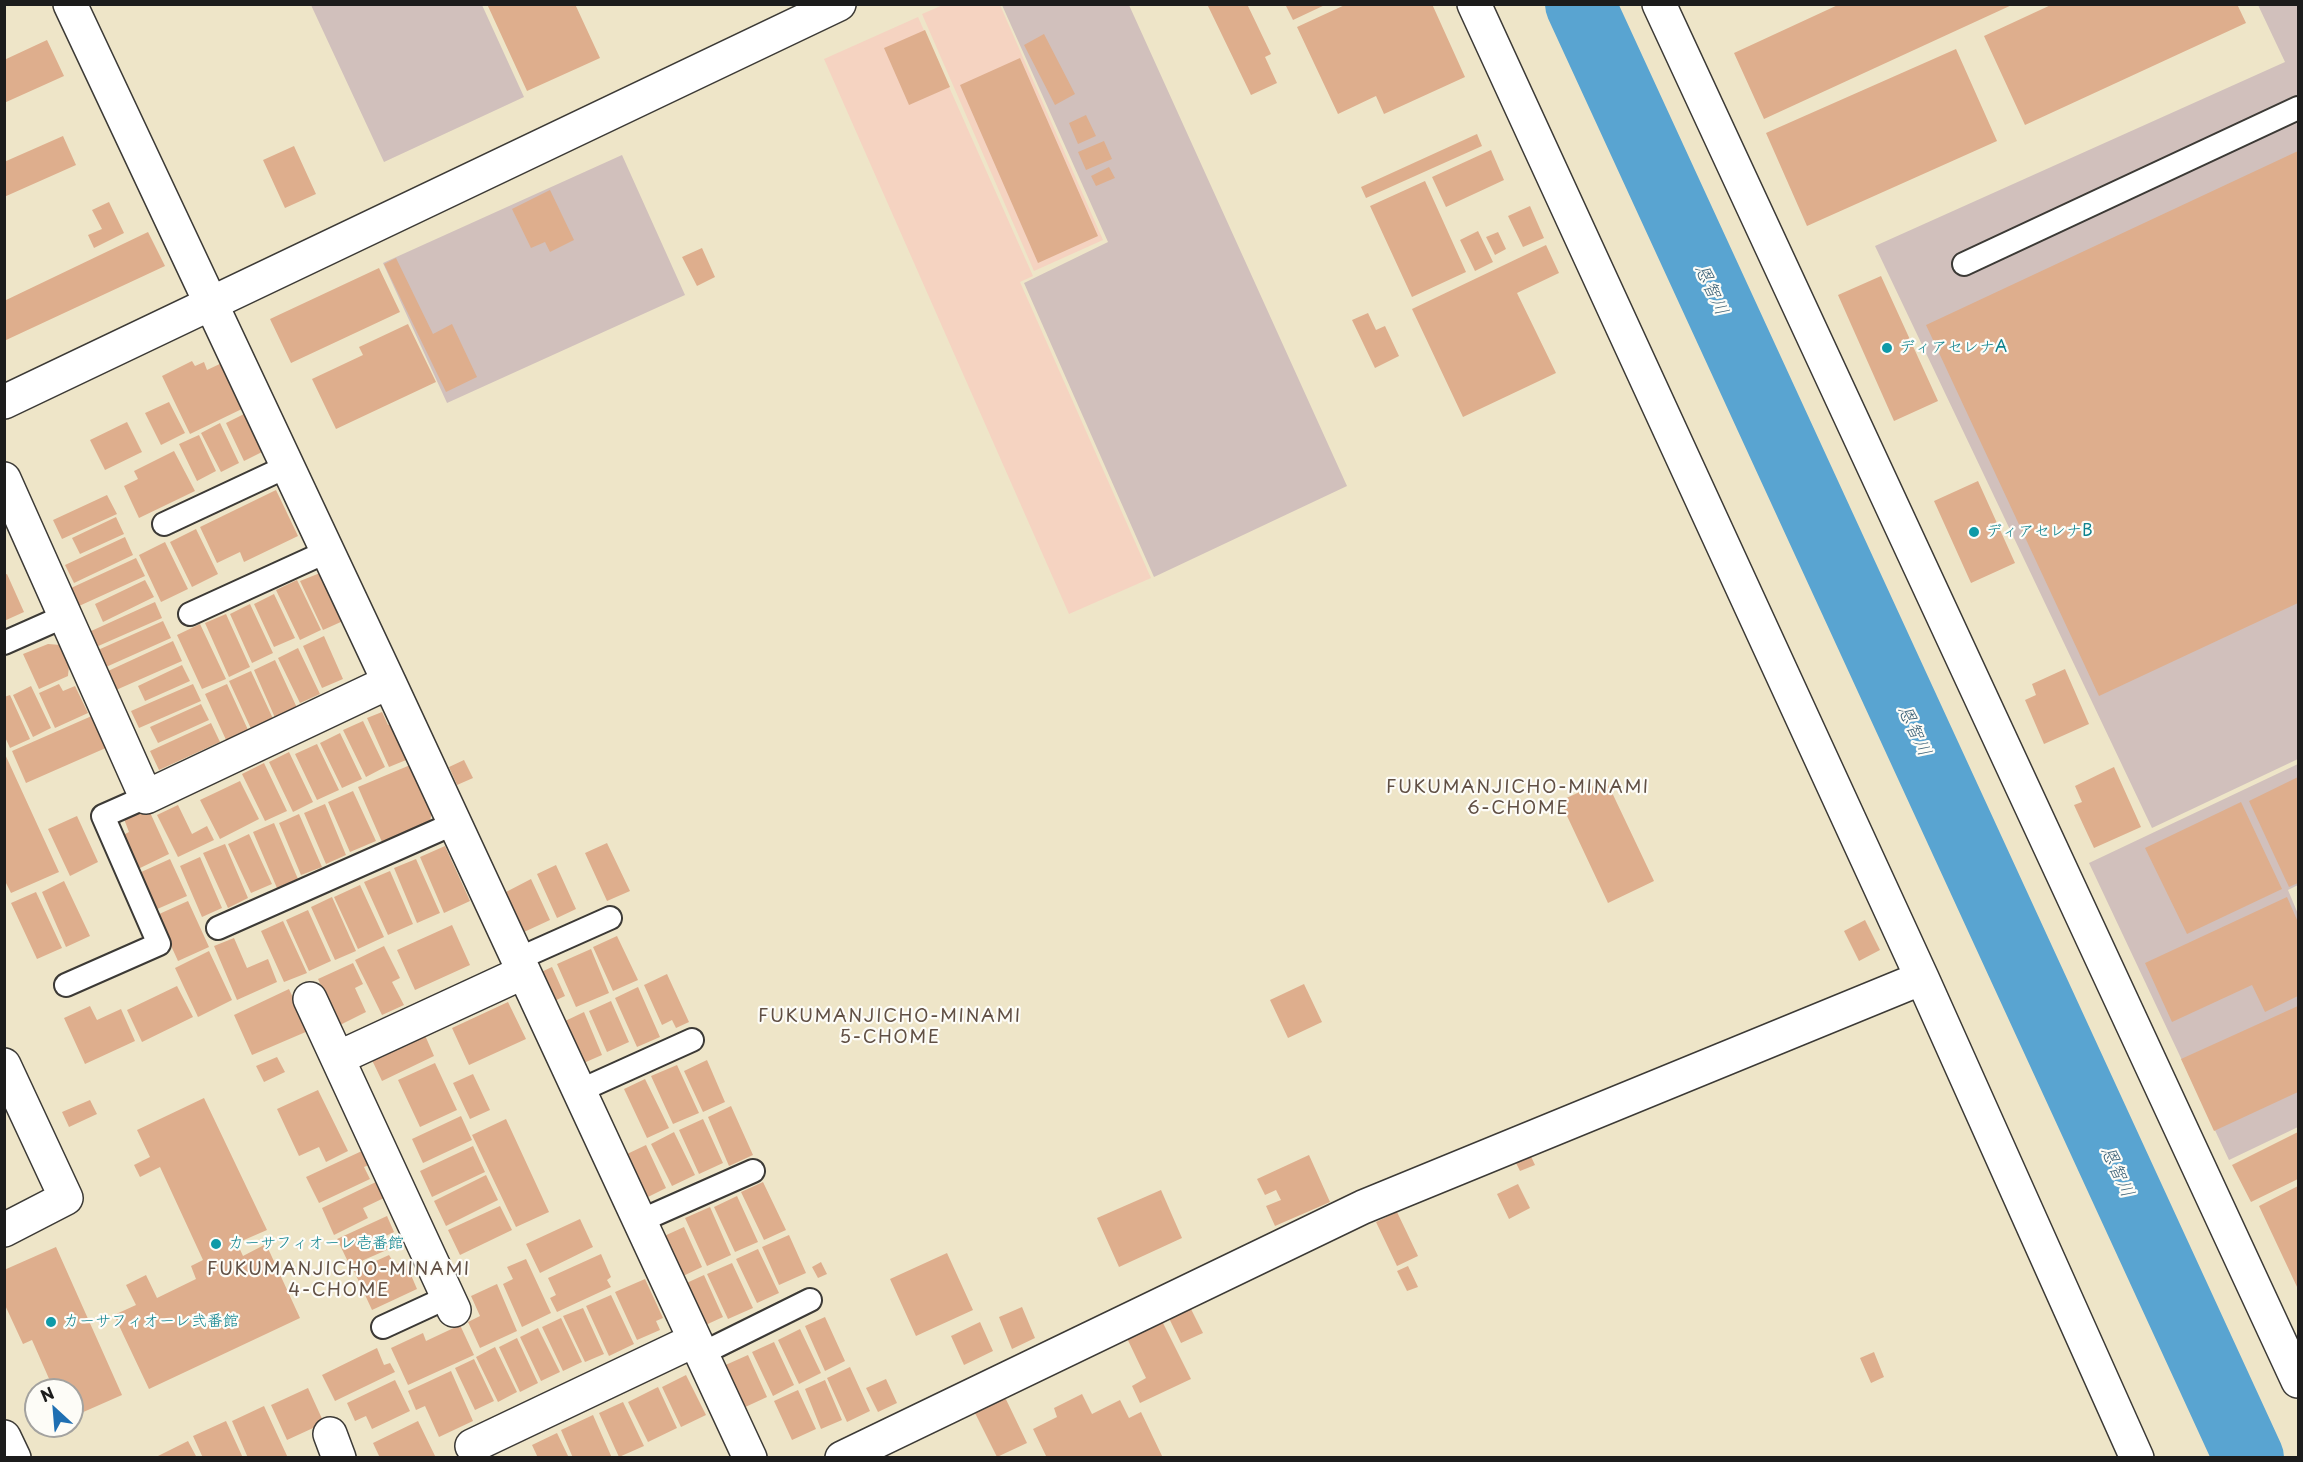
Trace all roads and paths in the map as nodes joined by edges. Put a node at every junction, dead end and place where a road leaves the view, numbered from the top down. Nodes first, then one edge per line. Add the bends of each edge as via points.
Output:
1 (70, 4) edge
2 (839, 4) edge
3 (1474, 4) edge
4 (1659, 4) edge
5 (805, 12) edge
6 (2298, 108) edge
7 (1964, 264) dead end
8 (212, 304) junction
9 (4, 402) edge
10 (288, 466) junction
11 (4, 479) edge
12 (164, 524) dead end
13 (328, 551) junction
14 (189, 614) dead end
15 (65, 616) junction
16 (4, 643) edge
17 (389, 682) junction
18 (146, 797) junction
19 (455, 823) junction
20 (610, 918) dead end
21 (218, 928) dead end
22 (521, 965) junction
23 (1922, 978) junction
24 (66, 984) dead end
25 (310, 999) dead end
26 (692, 1040) dead end
27 (338, 1058) junction
28 (4, 1065) edge
29 (579, 1091) junction
30 (753, 1171) dead end
31 (640, 1221) junction
32 (4, 1230) edge
33 (810, 1300) dead end
34 (451, 1304) joint
35 (383, 1328) dead end
36 (698, 1347) junction
37 (2298, 1382) edge
38 (4, 1437) edge
39 (472, 1446) dead end
40 (14, 1458) edge
41 (750, 1458) edge
42 (842, 1458) edge
43 (2137, 1458) edge

1 - 8 street
2 - 5 street
3 - 23 street
4 - 37 street
5 - 8 street
6 - 7 lane
8 - 9 street
8 - 10 street
10 - 12 lane
10 - 13 street
11 - 15 street
13 - 14 lane
13 - 17 street
15 - 16 lane
15 - 18 street
17 - 18 street
17 - 19 street
18 - 24 lane via 103,816 159,944
19 - 21 lane
19 - 22 street
20 - 22 lane
22 - 27 street
22 - 29 street
23 - 42 street via 1363,1207
23 - 43 street
25 - 27 street
26 - 29 lane
27 - 34 street
28 - 32 street via 66,1197
29 - 31 street
30 - 31 lane
31 - 36 street
33 - 36 lane
34 - 35 lane
36 - 39 street
36 - 41 street
38 - 40 street

